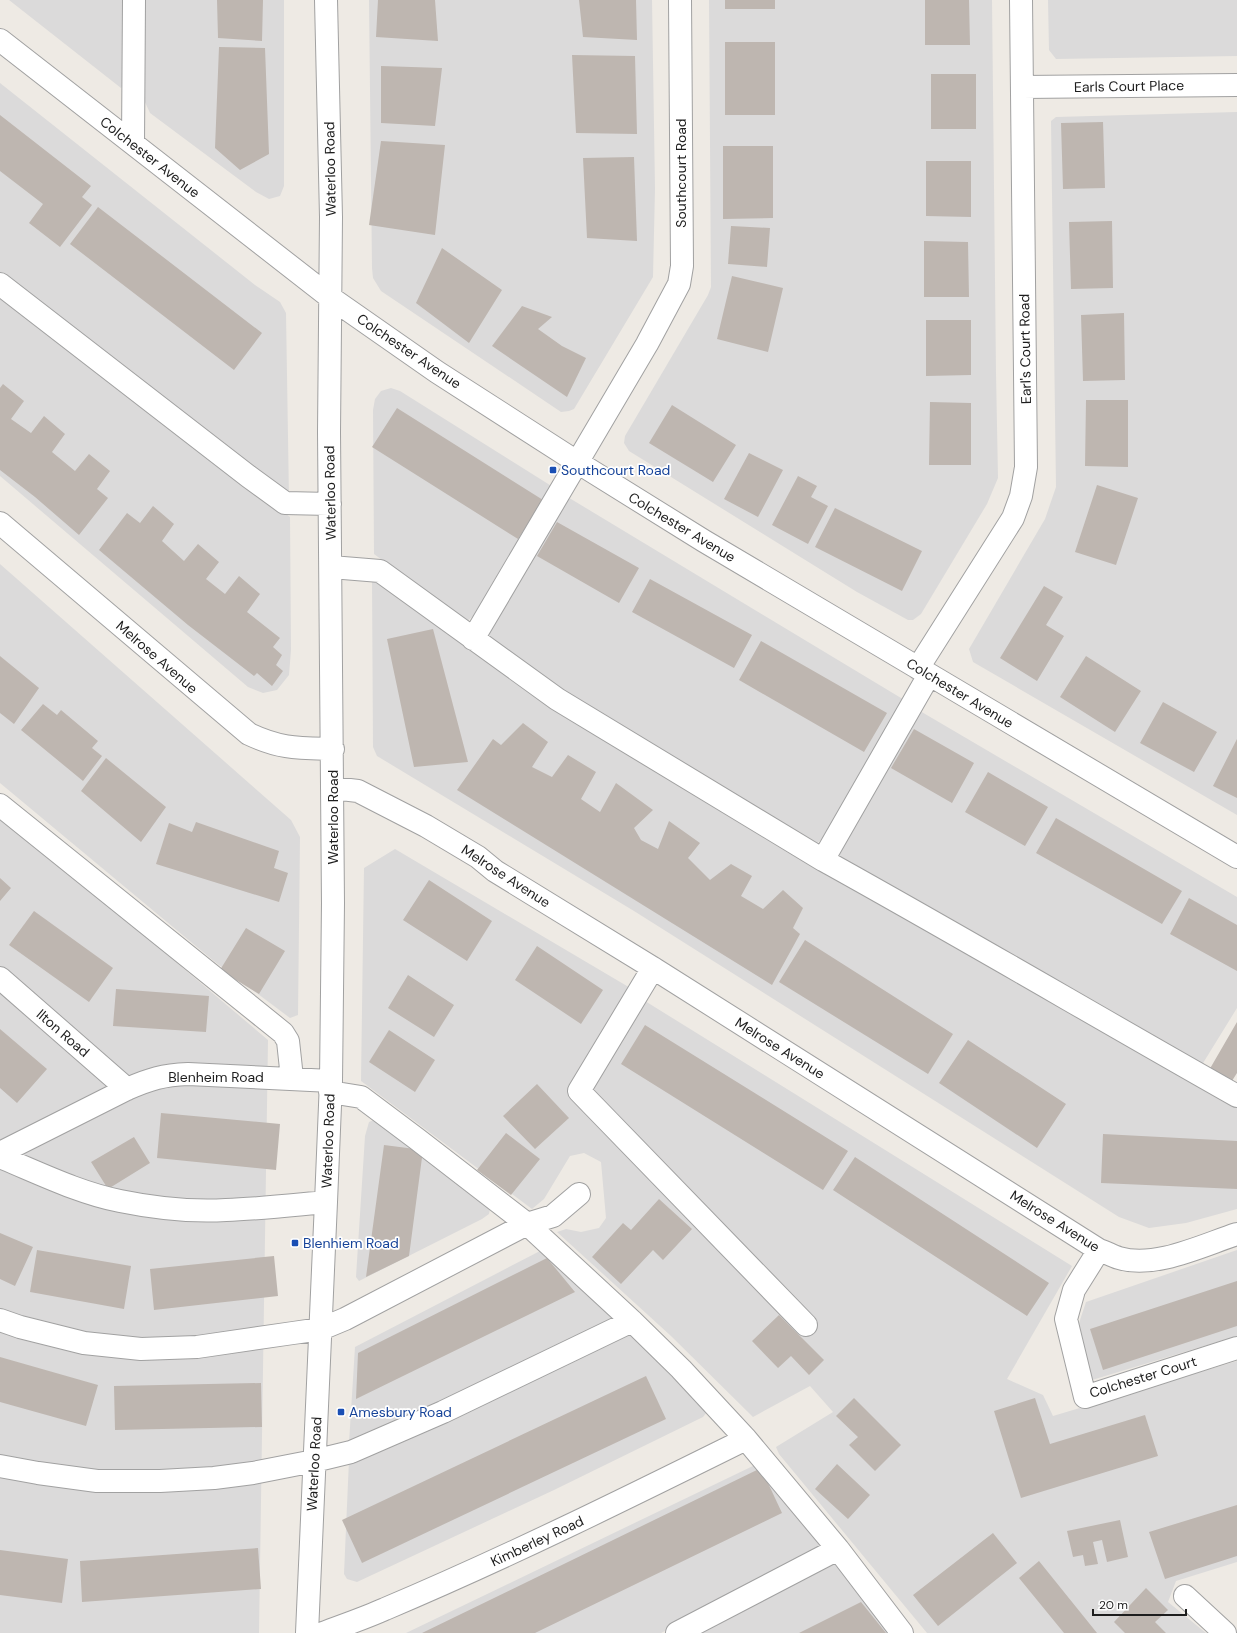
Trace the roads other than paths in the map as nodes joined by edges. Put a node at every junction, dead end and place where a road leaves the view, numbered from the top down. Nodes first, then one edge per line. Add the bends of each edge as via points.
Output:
1 (134, 0) edge
2 (326, 0) edge
3 (680, 0) edge
4 (1021, 0) edge
5 (0, 40) edge
6 (1237, 85) edge
7 (1022, 87) junction
8 (133, 143) junction
9 (0, 284) edge
10 (331, 298) junction
11 (577, 462) junction
12 (330, 504) junction
13 (0, 523) edge
14 (331, 567) junction
15 (473, 639) junction
16 (923, 671) junction
17 (333, 749) junction
18 (333, 788) junction
19 (0, 805) edge
20 (1237, 857) edge
21 (823, 860) junction
22 (653, 968) junction
23 (0, 978) edge
24 (292, 1078) junction
25 (330, 1086) junction
26 (127, 1089) junction
27 (1237, 1096) edge
28 (0, 1153) edge
29 (0, 1157) edge
30 (579, 1194) dead end
31 (326, 1202) junction
32 (527, 1224) junction
33 (1237, 1234) edge
34 (1099, 1250) junction
35 (0, 1320) edge
36 (632, 1321) junction
37 (806, 1325) dead end
38 (321, 1329) junction
39 (1237, 1348) edge
40 (746, 1439) junction
41 (314, 1460) junction
42 (0, 1466) edge
43 (838, 1549) junction
44 (1184, 1596) dead end
45 (307, 1633) edge
46 (323, 1633) edge
47 (677, 1633) edge
48 (902, 1633) edge
49 (1225, 1633) edge

1 - 8 street
2 - 10 street, Waterloo Road
3 - 11 street, Southcourt Road via 682,266 679,284 647,344
4 - 7 street, Earl's Court Road
5 - 8 street, Colchester Avenue
6 - 7 street, Earls Court Place
7 - 16 street, Earl's Court Road via 1026,467 1021,496 1013,518
8 - 10 street, Colchester Avenue
9 - 12 street via 285,503
10 - 11 street, Colchester Avenue via 437,372
10 - 12 street, Waterloo Road
11 - 15 street, Southcourt Road
11 - 16 street, Colchester Avenue
12 - 14 street, Waterloo Road
13 - 17 street, Melrose Avenue via 249,734 268,743 291,748
14 - 15 street via 380,570
14 - 17 street, Waterloo Road
15 - 21 street via 557,699
16 - 20 street, Colchester Avenue
16 - 21 street, Earl's Court Road
17 - 18 street, Waterloo Road
18 - 22 street, Melrose Avenue via 358,791 426,826 478,856 495,871
18 - 25 street, Waterloo Road
19 - 24 street via 283,1033 288,1041
21 - 27 street
22 - 34 street, Melrose Avenue
22 - 37 street via 579,1091
23 - 26 street, Ilton Road
24 - 25 street, Blenheim Road
24 - 26 street, Blenheim Road via 165,1075
25 - 31 street, Waterloo Road
25 - 32 street, Blenheim Road via 361,1097
26 - 28 street, Blenheim Road
29 - 31 street via 76,1188 119,1201 157,1207 227,1210
30 - 32 street via 553,1216
31 - 38 street, Waterloo Road
32 - 36 street, Blenheim Road
32 - 38 street
33 - 34 street, Melrose Avenue via 1162,1259 1142,1261 1120,1258
34 - 39 street, Colchester Court via 1074,1290 1066,1319 1085,1397
35 - 38 street via 84,1343 141,1349 197,1347
36 - 40 street, Blenheim Road
36 - 41 street via 443,1412 351,1452
38 - 41 street, Waterloo Road
40 - 43 street, Blenheim Road
40 - 46 street, Kimberley Road via 508,1555 384,1610
41 - 42 street via 253,1473 160,1481 97,1480
41 - 45 street, Waterloo Road
43 - 47 street
43 - 48 street, Blenheim Road
44 - 49 street

